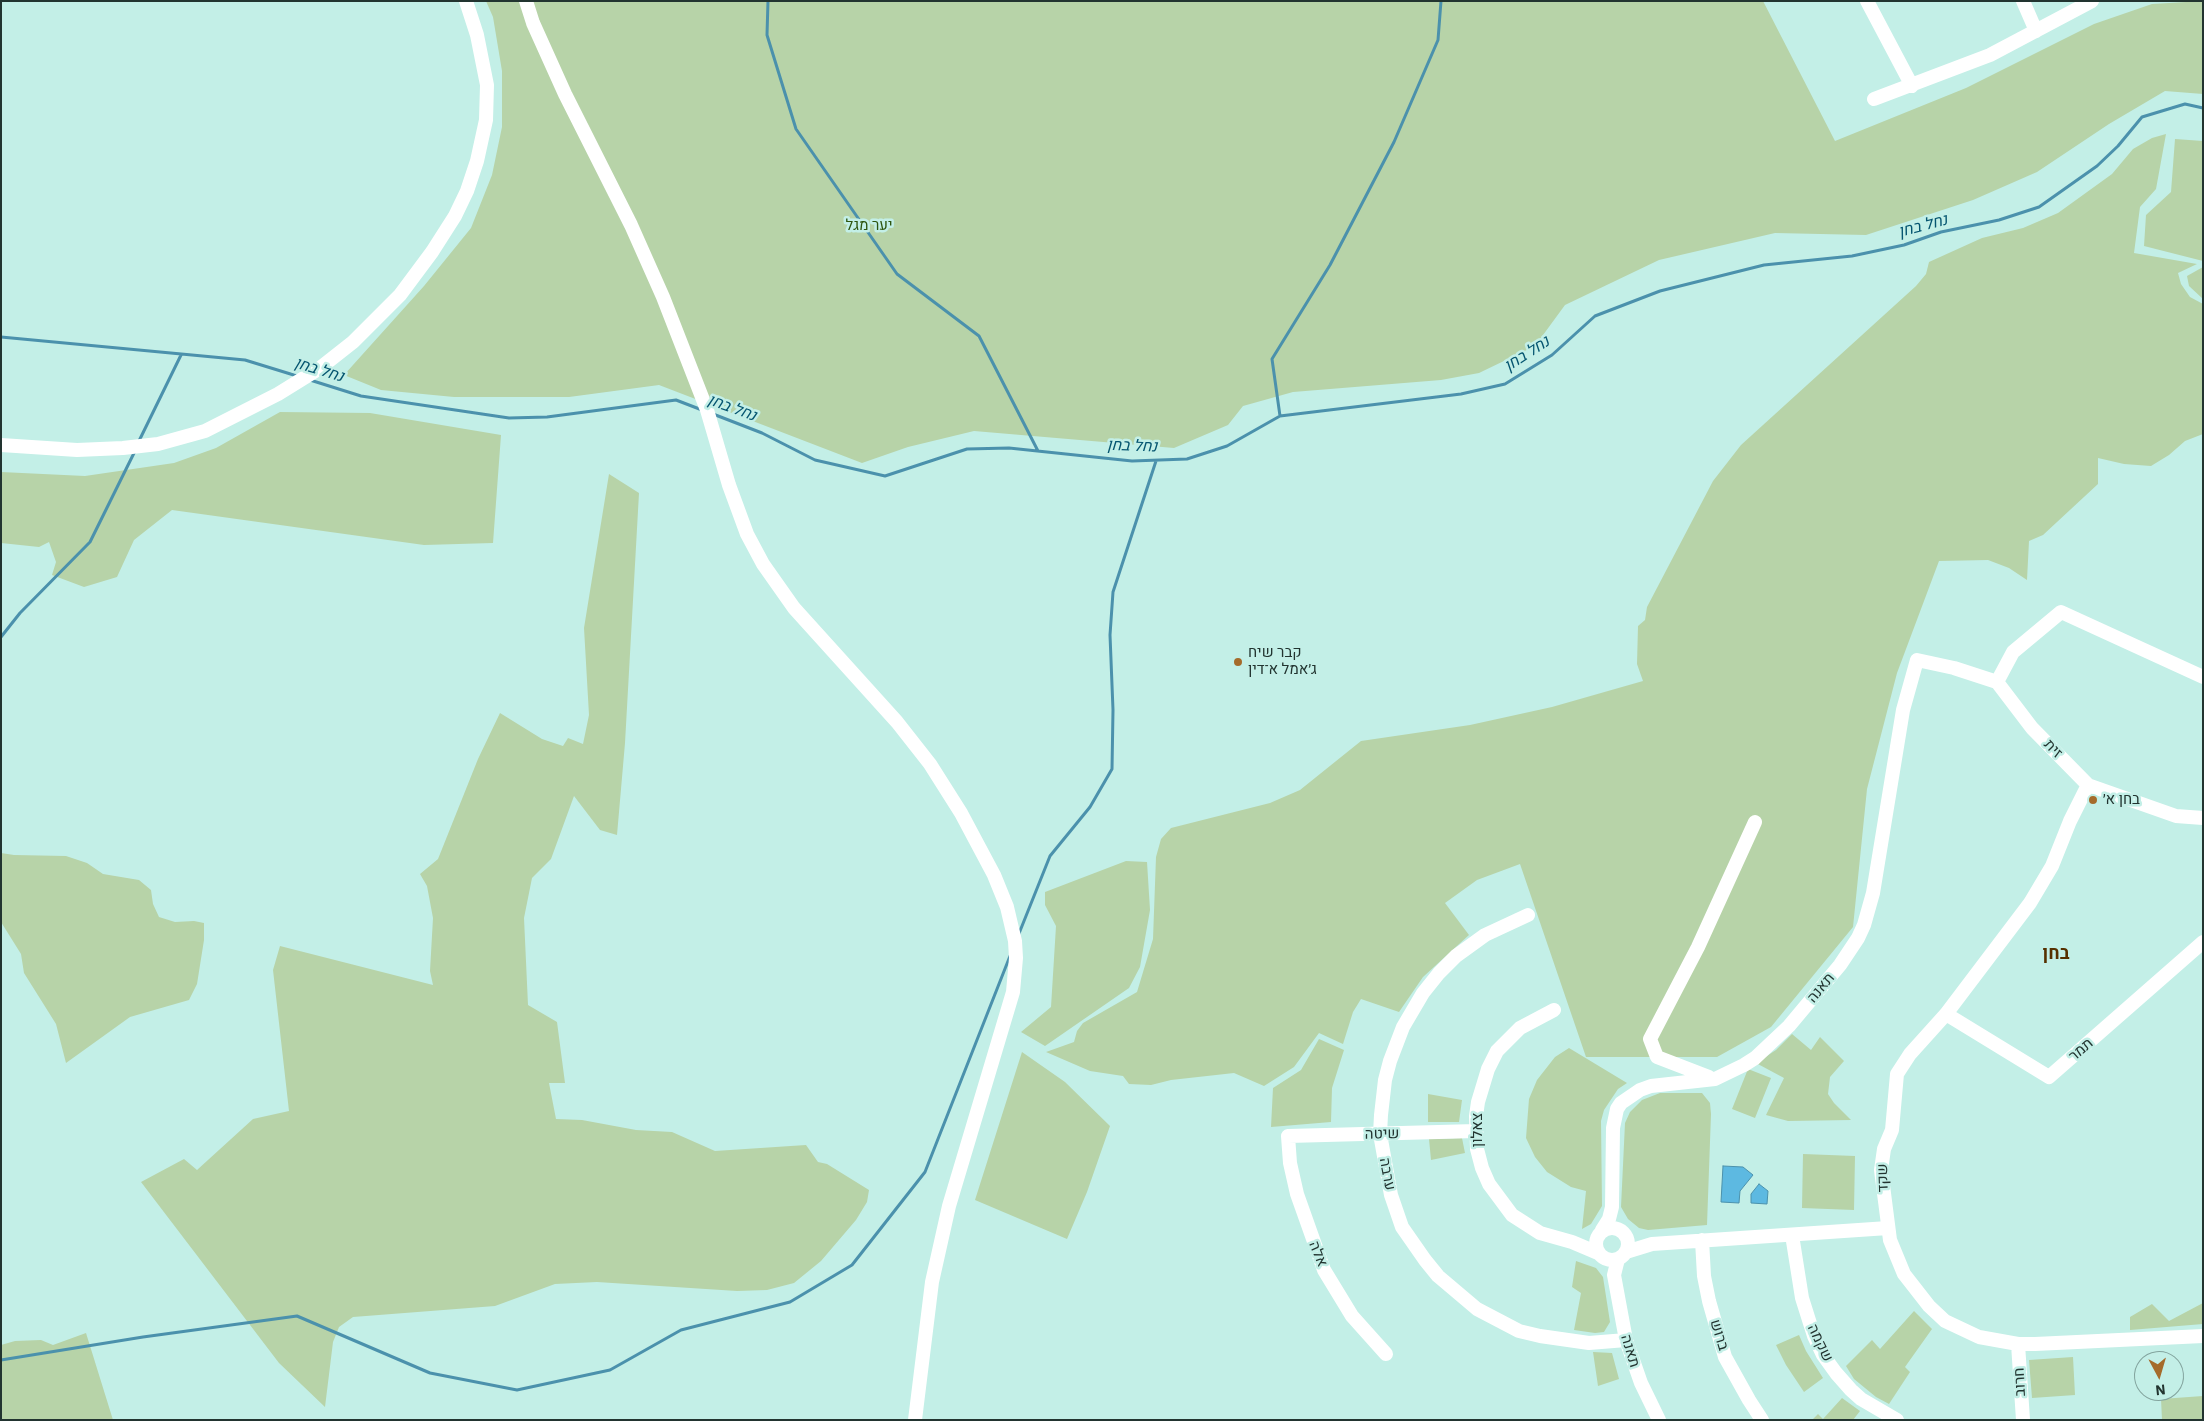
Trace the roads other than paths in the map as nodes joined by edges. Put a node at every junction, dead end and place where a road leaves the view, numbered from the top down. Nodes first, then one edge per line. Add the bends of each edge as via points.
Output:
1 (466, 1) edge
2 (526, 1) edge
3 (1867, 1) edge
4 (2023, 1) edge
5 (2092, 1) edge
6 (2036, 31) junction
7 (1912, 86) junction
8 (1874, 100) dead end
9 (1, 445) edge
10 (2203, 677) edge
11 (1997, 682) junction
12 (2088, 785) junction
13 (2203, 818) edge
14 (1755, 822) dead end
15 (1528, 915) dead end
16 (2202, 943) edge
17 (1554, 1010) dead end
18 (1946, 1014) junction
19 (1715, 1079) junction
20 (1476, 1131) junction
21 (1380, 1134) junction
22 (1288, 1136) joint
23 (1612, 1208) junction
24 (1888, 1228) junction
25 (1600, 1232) junction
26 (1624, 1234) junction
27 (1792, 1235) junction
28 (1563, 1240) junction
29 (1702, 1240) junction
30 (1652, 1244) junction
31 (1612, 1255) junction
32 (2203, 1336) edge
33 (1626, 1340) junction
34 (2018, 1344) junction
35 (1386, 1354) dead end
36 (915, 1420) edge
37 (1658, 1420) edge
38 (1762, 1420) edge
39 (1897, 1420) edge
40 (2023, 1420) edge

1 - 9 street via 487,85 486,120 477,161 455,216 432,252 400,295 353,342 320,368 278,394 205,431 158,444 123,448 77,450
2 - 36 street via 557,76 663,297 707,410 747,534 763,564 794,608 897,722 930,764 961,813 1007,907 1016,949 1013,992 949,1206 932,1282
3 - 7 street
4 - 6 street
5 - 6 street
6 - 7 street via 1990,56
7 - 8 street
10 - 11 street via 2061,612 2013,652
11 - 12 street, זית via 2032,728
11 - 19 street, תאנה via 1917,660 1903,710 1873,893 1858,938 1840,965 1778,1038 1744,1065
12 - 13 street, זית via 2176,816
12 - 18 street, שקד via 2042,883
14 - 19 street via 1698,947 1650,1039 1657,1058
15 - 21 street, ערבה via 1505,924 1468,946 1439,973 1411,1010 1390,1061 1382,1097
16 - 18 street, תמר via 2049,1077
17 - 20 street, צאלון via 1520,1028 1497,1051 1483,1082
18 - 24 street, שקד via 1910,1054 1897,1074 1892,1130 1884,1149 1881,1170
19 - 23 street, תאנה via 1651,1086 1621,1103 1613,1128
20 - 21 street, שיטה
20 - 28 street, צאלון via 1482,1168 1500,1201 1525,1225
21 - 22 street, שיטה
21 - 33 street, ערבה via 1387,1178 1402,1227 1425,1260 1455,1292 1477,1309 1519,1331 1589,1343
22 - 35 street, אלה via 1297,1194 1324,1270 1352,1316
23 - 25 street, תאנה
23 - 26 street, תאנה
24 - 27 street
24 - 34 street, שקד via 1893,1251 1904,1274 1941,1317 1956,1328 1979,1337
25 - 26 street via 1612,1227
25 - 28 street, צאלון
25 - 31 street via 1595,1242
26 - 30 street
26 - 31 street via 1628,1247
27 - 29 street
27 - 39 street, שקמה via 1802,1298 1823,1355 1861,1399
28 - 31 street, צאלון
29 - 30 street
29 - 38 street, ברוש via 1704,1276 1719,1338 1738,1381
30 - 31 street
31 - 33 street, תאנה
32 - 34 street, שקד
33 - 37 street, תאנה
34 - 40 street, חרוב

